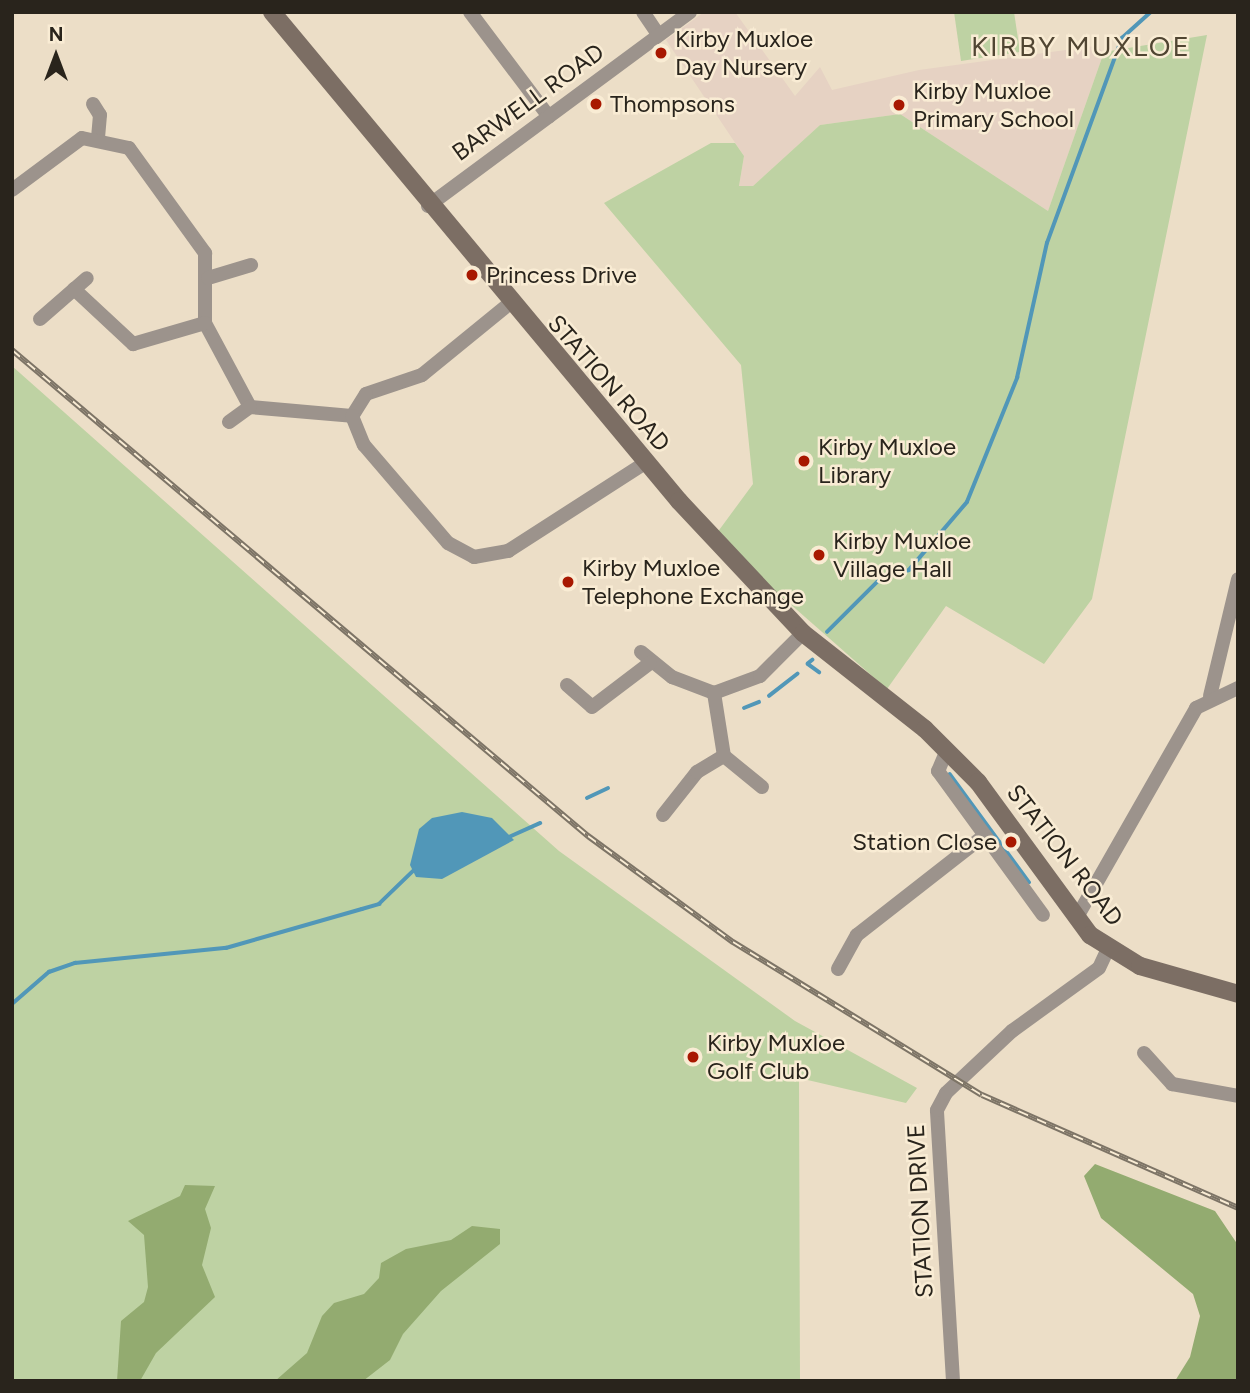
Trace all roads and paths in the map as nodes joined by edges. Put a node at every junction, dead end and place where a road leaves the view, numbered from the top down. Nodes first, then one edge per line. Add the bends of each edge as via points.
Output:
1 (272, 12) edge
2 (470, 12) edge
3 (643, 12) edge
4 (690, 12) edge
5 (658, 34) junction
6 (93, 104) dead end
7 (549, 117) junction
8 (98, 138) junction
9 (12, 190) edge
10 (428, 206) junction
11 (251, 265) dead end
12 (87, 278) dead end
13 (208, 278) junction
14 (74, 289) junction
15 (509, 304) junction
16 (40, 318) dead end
17 (205, 323) junction
18 (250, 407) junction
19 (352, 416) junction
20 (229, 422) dead end
21 (645, 463) junction
22 (1238, 579) edge
23 (803, 633) junction
24 (567, 685) dead end
25 (1238, 688) edge
26 (713, 693) junction
27 (1210, 696) junction
28 (947, 750) junction
29 (724, 756) junction
30 (762, 787) dead end
31 (663, 816) dead end
32 (985, 835) junction
33 (1042, 915) dead end
34 (1077, 917) junction
35 (1108, 949) junction
36 (838, 970) dead end
37 (1238, 994) edge
38 (1144, 1053) dead end
39 (1238, 1096) edge
40 (953, 1381) edge

1 - 10 street, STATION ROAD
2 - 7 street
3 - 5 street
4 - 5 street, BARWELL ROAD
5 - 7 street, BARWELL ROAD
6 - 8 street via 100,115
7 - 10 street, BARWELL ROAD
8 - 9 street via 68,144
8 - 13 street via 129,148 196,234
10 - 15 street, STATION ROAD
11 - 13 street
12 - 14 street
13 - 17 street
14 - 16 street
14 - 17 street via 133,344
15 - 19 street via 422,375 366,394
15 - 21 street, STATION ROAD
17 - 18 street
18 - 19 street
18 - 20 street
19 - 21 street via 364,445 431,524 448,543 474,557 508,551
21 - 23 street, STATION ROAD
22 - 27 street
23 - 26 street via 760,676
23 - 28 street, STATION ROAD
24 - 26 street via 592,707 645,657
25 - 27 street
26 - 29 street
27 - 34 street via 1196,708
28 - 32 street, STATION ROAD via 938,771
28 - 34 street, STATION ROAD via 978,782
29 - 30 street
29 - 31 street via 697,772
32 - 33 street, STATION ROAD
32 - 36 street via 857,935
34 - 35 street, STATION ROAD
35 - 37 street, STATION ROAD via 1140,966
35 - 40 street, STATION DRIVE via 1099,968 1012,1031 946,1093 937,1110
38 - 39 street via 1172,1084

